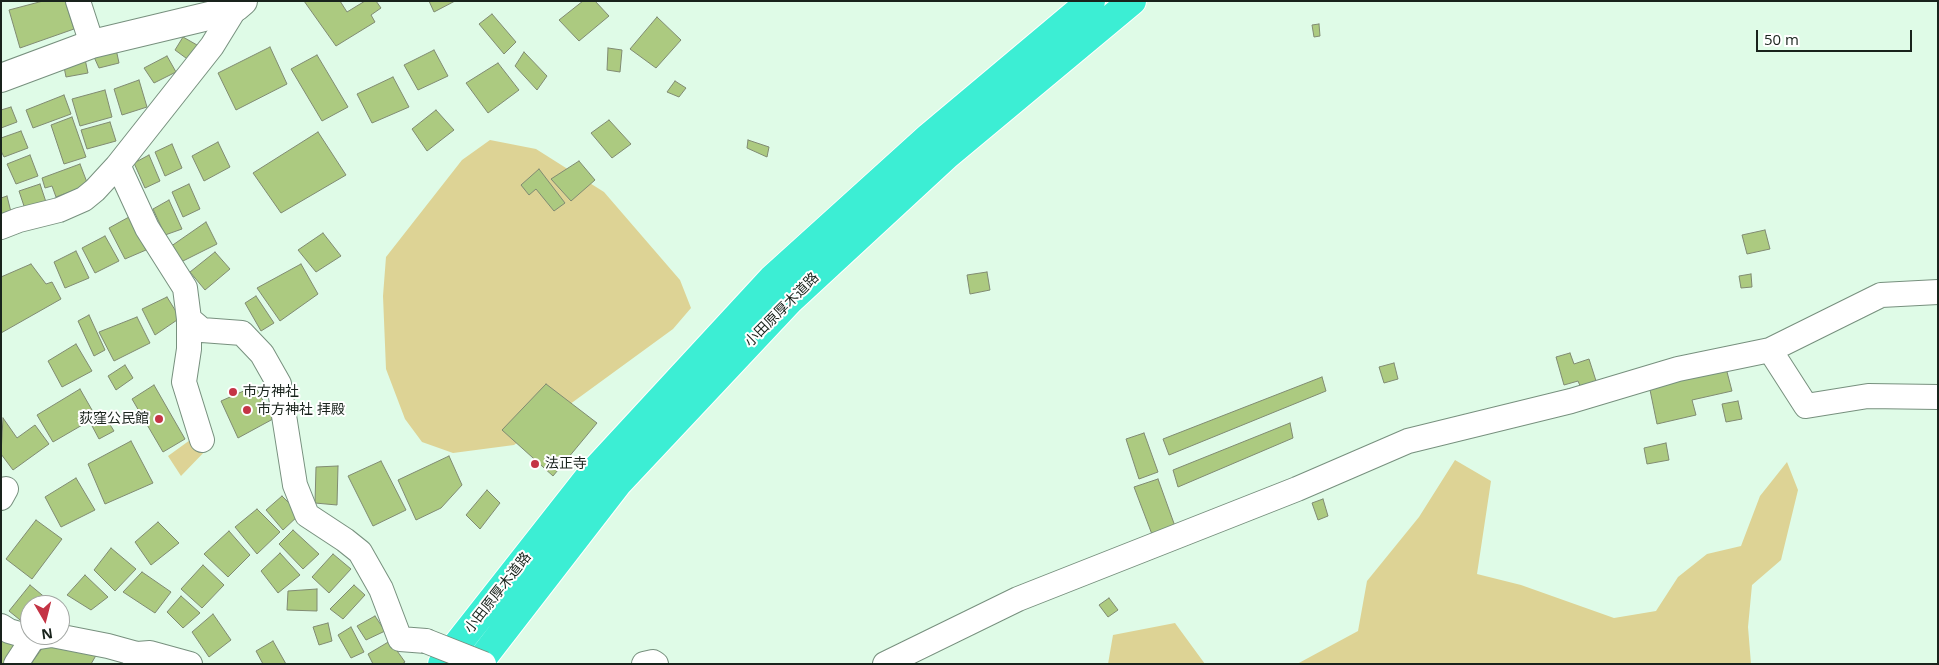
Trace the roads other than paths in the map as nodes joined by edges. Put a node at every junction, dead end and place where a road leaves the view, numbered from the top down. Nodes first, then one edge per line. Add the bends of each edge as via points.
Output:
1 (78, 1) edge
2 (1091, 1) edge
3 (1132, 1) edge
4 (239, 4) edge
5 (92, 44) junction
6 (1, 78) edge
7 (118, 165) junction
8 (1, 227) edge
9 (1938, 292) edge
10 (189, 319) junction
11 (1770, 350) junction
12 (1938, 397) edge
13 (202, 440) dead end
14 (1, 626) edge
15 (20, 634) edge
16 (70, 642) edge
17 (28, 645) edge
18 (102, 655) edge
19 (136, 659) edge
20 (16, 664) edge
21 (190, 664) edge
22 (442, 664) edge
23 (478, 664) edge
24 (484, 664) edge
25 (644, 664) edge
26 (656, 664) edge
27 (885, 664) edge

1 - 5 street
2 - 22 highway, 小田原厚木道路 via 929,137 772,279 589,477
3 - 23 highway, 小田原厚木道路 via 946,155 790,300 618,483
4 - 5 street via 189,21
4 - 7 street via 212,46
5 - 6 street
7 - 8 street via 84,199
7 - 10 street via 147,228 185,288
9 - 11 street via 1881,295
10 - 13 street via 184,382
10 - 24 street, bridge via 202,330 242,333 262,354 279,384 295,485 307,515 360,552 381,589 400,639 426,641
11 - 12 street via 1806,406 1868,396
11 - 27 street via 1678,369 1570,401 1408,442 1018,598
14 - 15 street
16 - 18 street
17 - 20 street
18 - 19 street
19 - 21 street via 150,653
25 - 26 street

